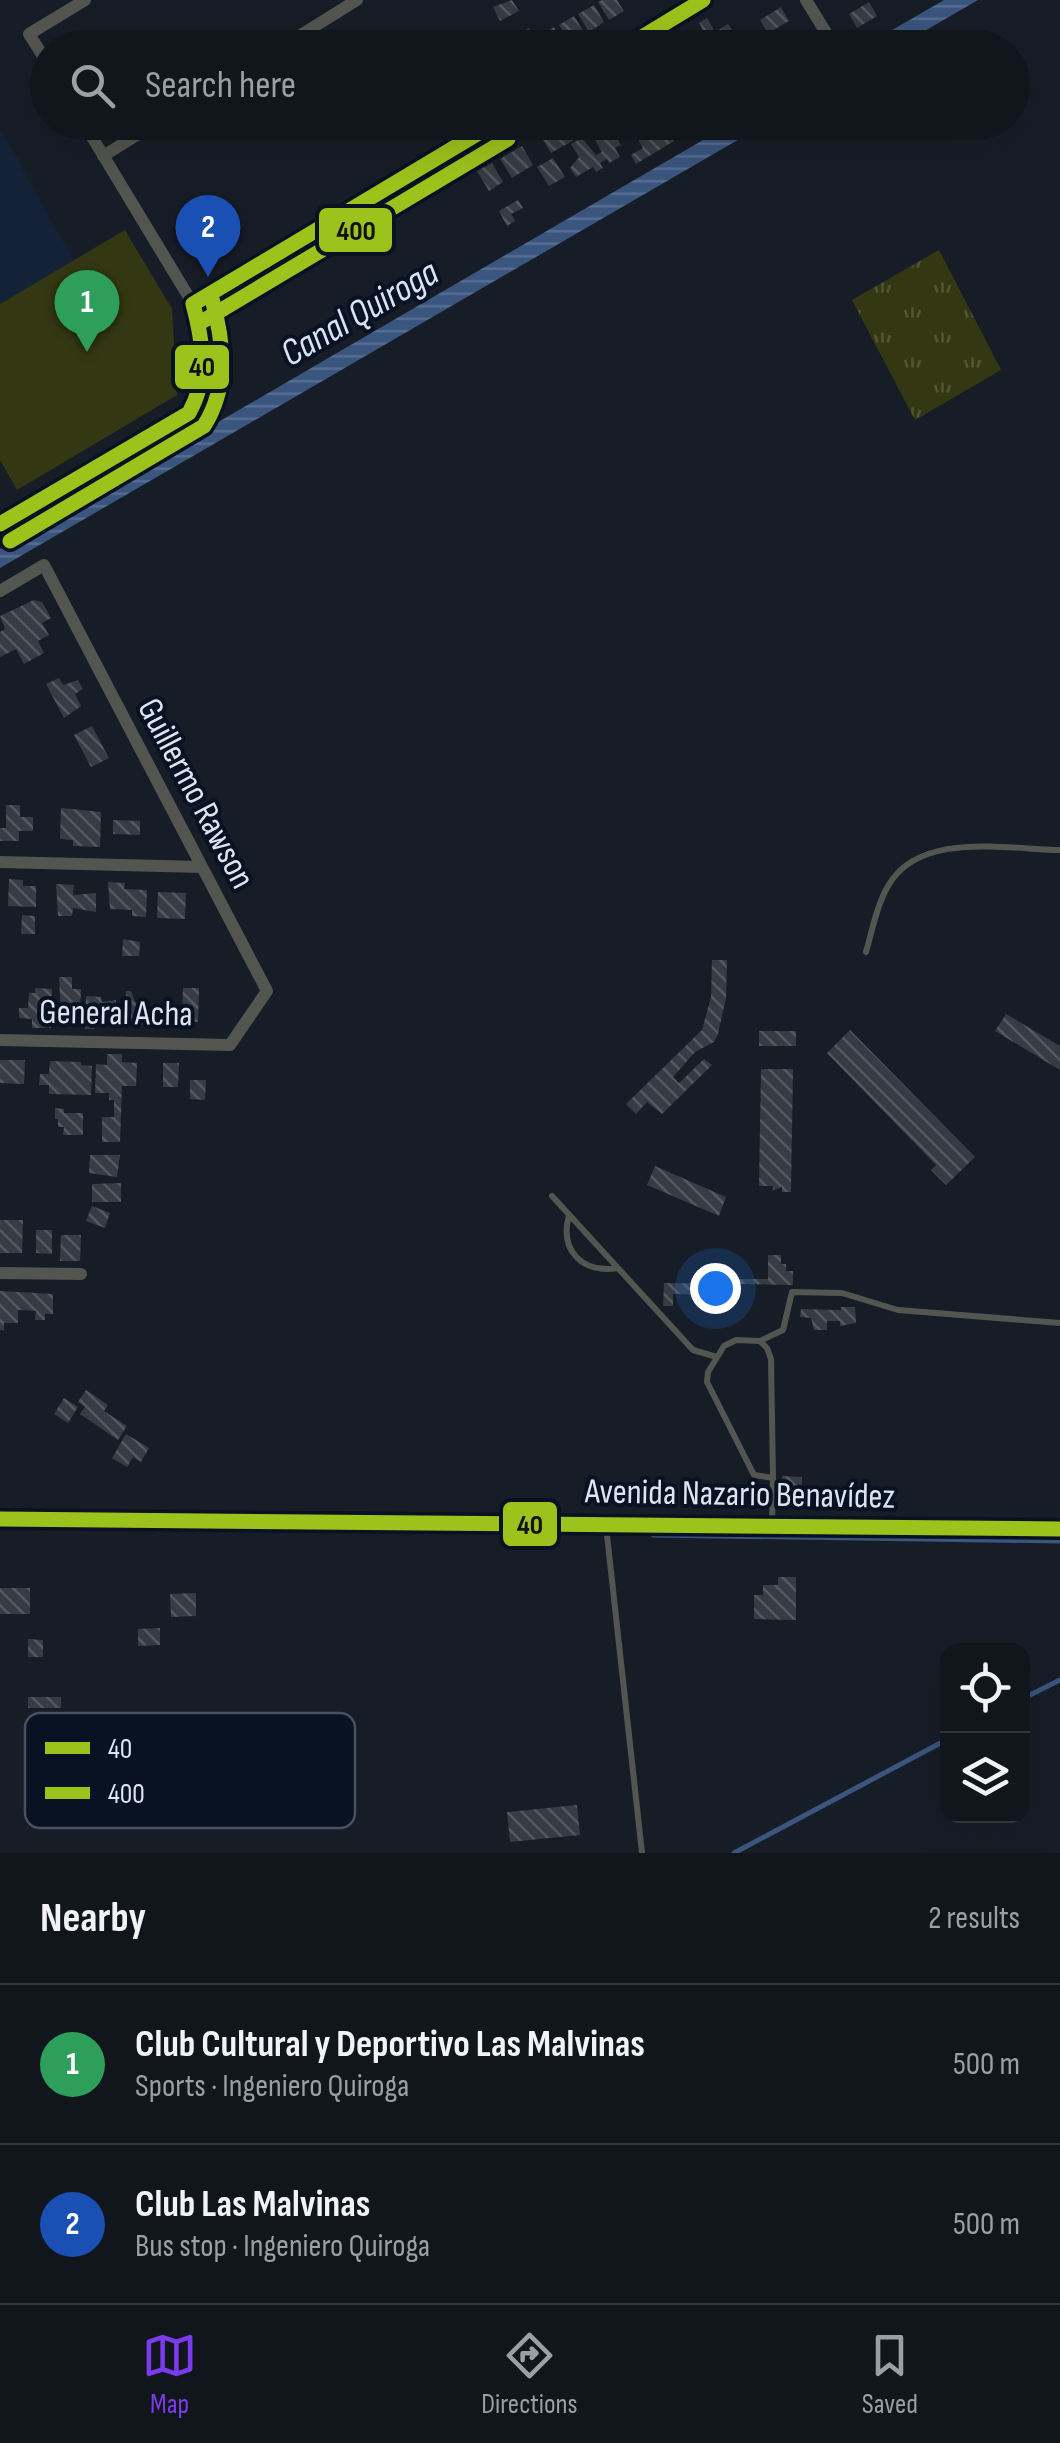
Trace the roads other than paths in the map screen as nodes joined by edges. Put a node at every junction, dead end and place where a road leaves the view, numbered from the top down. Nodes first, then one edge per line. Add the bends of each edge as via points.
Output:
1 (85, 0) edge
2 (356, 0) edge
3 (703, 0) edge
4 (806, 0) edge
5 (36, 30) edge
6 (308, 30) edge
7 (654, 30) edge
8 (824, 30) edge
9 (94, 140) edge
10 (129, 140) edge
11 (468, 140) edge
12 (103, 156) junction
13 (192, 304) junction
14 (0, 524) edge
15 (0, 591) edge
16 (1060, 850) edge
17 (0, 862) edge
18 (202, 867) junction
19 (866, 952) dead end
20 (0, 1040) edge
21 (230, 1045) joint
22 (552, 1196) dead end
23 (569, 1214) junction
24 (618, 1268) junction
25 (0, 1274) edge
26 (81, 1274) dead end
27 (1060, 1323) edge
28 (760, 1341) junction
29 (717, 1358) junction
30 (773, 1478) junction
31 (0, 1519) edge
32 (606, 1524) junction
33 (772, 1526) junction
34 (1060, 1528) edge
35 (642, 1853) edge

1 - 5 street
2 - 6 street
3 - 7 street
4 - 8 street
9 - 12 street
10 - 12 street
11 - 13 street
12 - 13 street
13 - 14 street via 202,380 189,413
15 - 18 street, Guillermo Rawson via 44,566
16 - 19 lane via 950,848 910,860 886,889
17 - 18 street
18 - 21 street, Guillermo Rawson via 267,991
20 - 21 street, General Acha
22 - 23 lane
23 - 24 lane
23 - 24 lane via 567,1244 575,1258 587,1267
24 - 29 lane via 693,1350
25 - 26 street
27 - 28 lane via 898,1310 842,1293 792,1292 783,1330
28 - 29 lane via 736,1340
28 - 30 lane via 771,1360
29 - 30 lane via 708,1382 754,1474
30 - 33 lane
31 - 32 main road, Avenida Nazario Benavídez
32 - 33 main road, Avenida Nazario Benavídez
32 - 35 lane
33 - 34 main road, Avenida Nazario Benavídez

